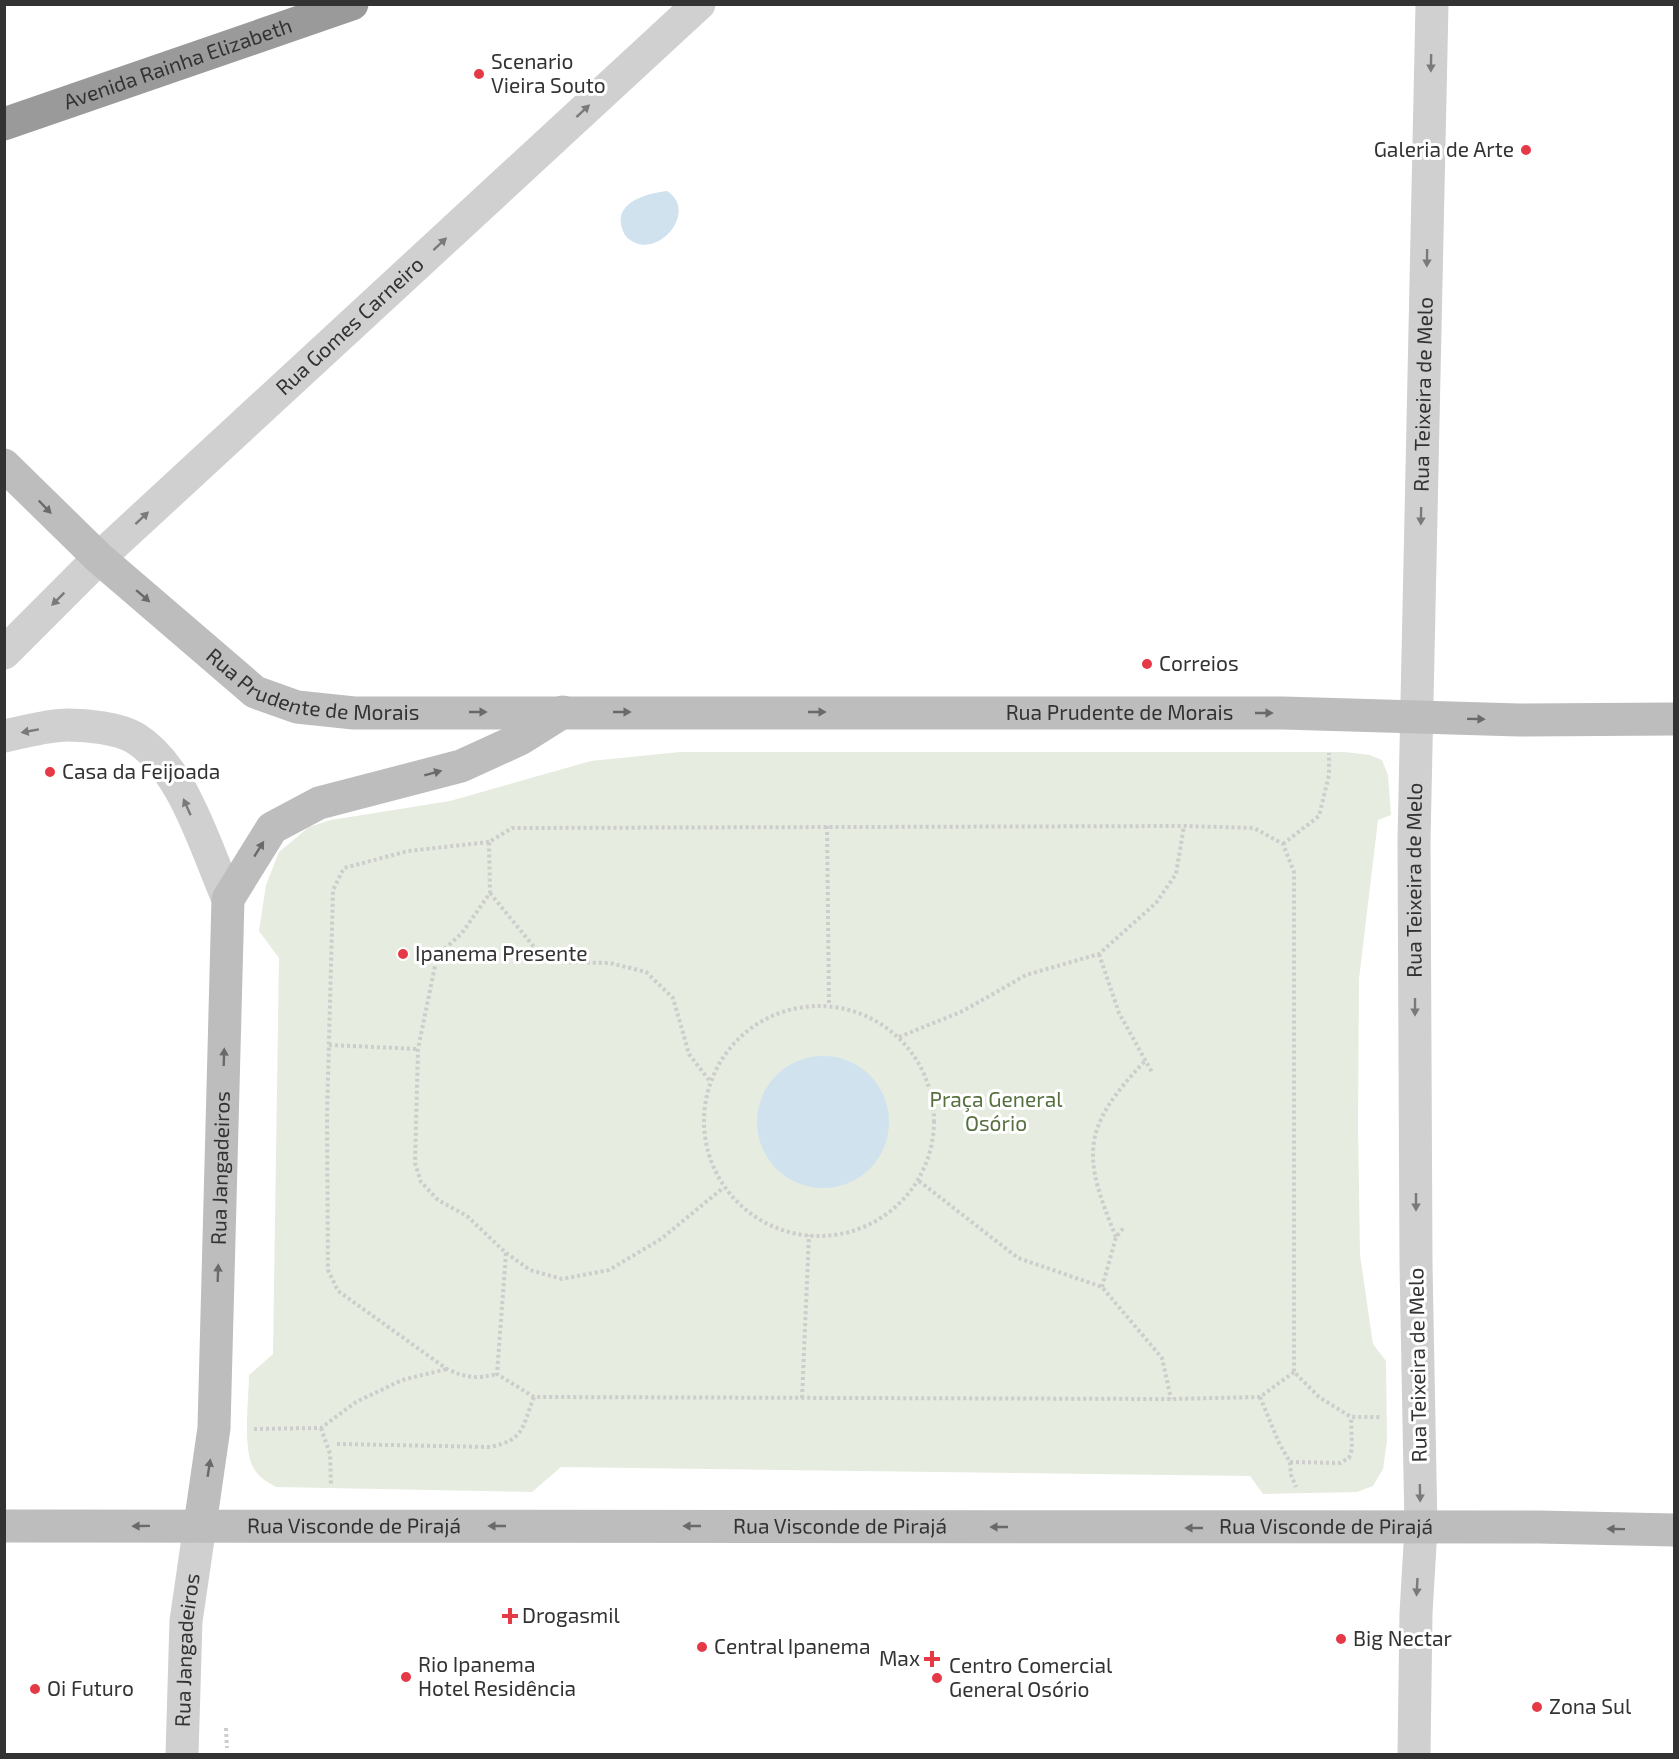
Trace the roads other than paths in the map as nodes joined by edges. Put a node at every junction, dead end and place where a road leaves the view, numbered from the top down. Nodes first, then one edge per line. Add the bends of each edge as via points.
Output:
1 (352, 4) edge
2 (699, 4) edge
3 (1432, 4) edge
4 (4, 124) edge
5 (4, 465) edge
6 (99, 558) junction
7 (4, 653) edge
8 (563, 712) junction
9 (1418, 718) junction
10 (1674, 719) edge
11 (4, 736) edge
12 (228, 898) junction
13 (200, 1525) junction
14 (4, 1526) edge
15 (1420, 1528) junction
16 (1674, 1530) edge
17 (182, 1755) edge
18 (1414, 1755) edge

1 - 4 highway, Avenida Rainha Elizabeth
6 -> 2 street, Rua Gomes Carneiro
3 -> 9 street, Rua Teixeira de Melo
5 -> 6 main road, Rua Prudente de Morais
6 -> 7 street, Rua Gomes Carneiro
6 -> 8 main road, Rua Prudente de Morais via 255,692 297,707 354,713
8 -> 9 main road, Rua Prudente de Morais via 1328,714
12 -> 8 main road via 272,828 319,803 461,766 520,740
9 -> 10 main road, Rua Prudente de Morais
9 -> 15 street, Rua Teixeira de Melo via 1414,876
12 -> 11 street, Rua Jangadeiros via 173,777 134,737 67,725
13 -> 12 main road, Rua Jangadeiros via 214,1428
13 -> 14 main road, Rua Visconde de Pirajá
15 -> 13 main road, Rua Visconde de Pirajá
13 - 17 street, Rua Jangadeiros via 186,1621
16 -> 15 main road, Rua Visconde de Pirajá
15 -> 18 street, Rua Teixeira de Melo

